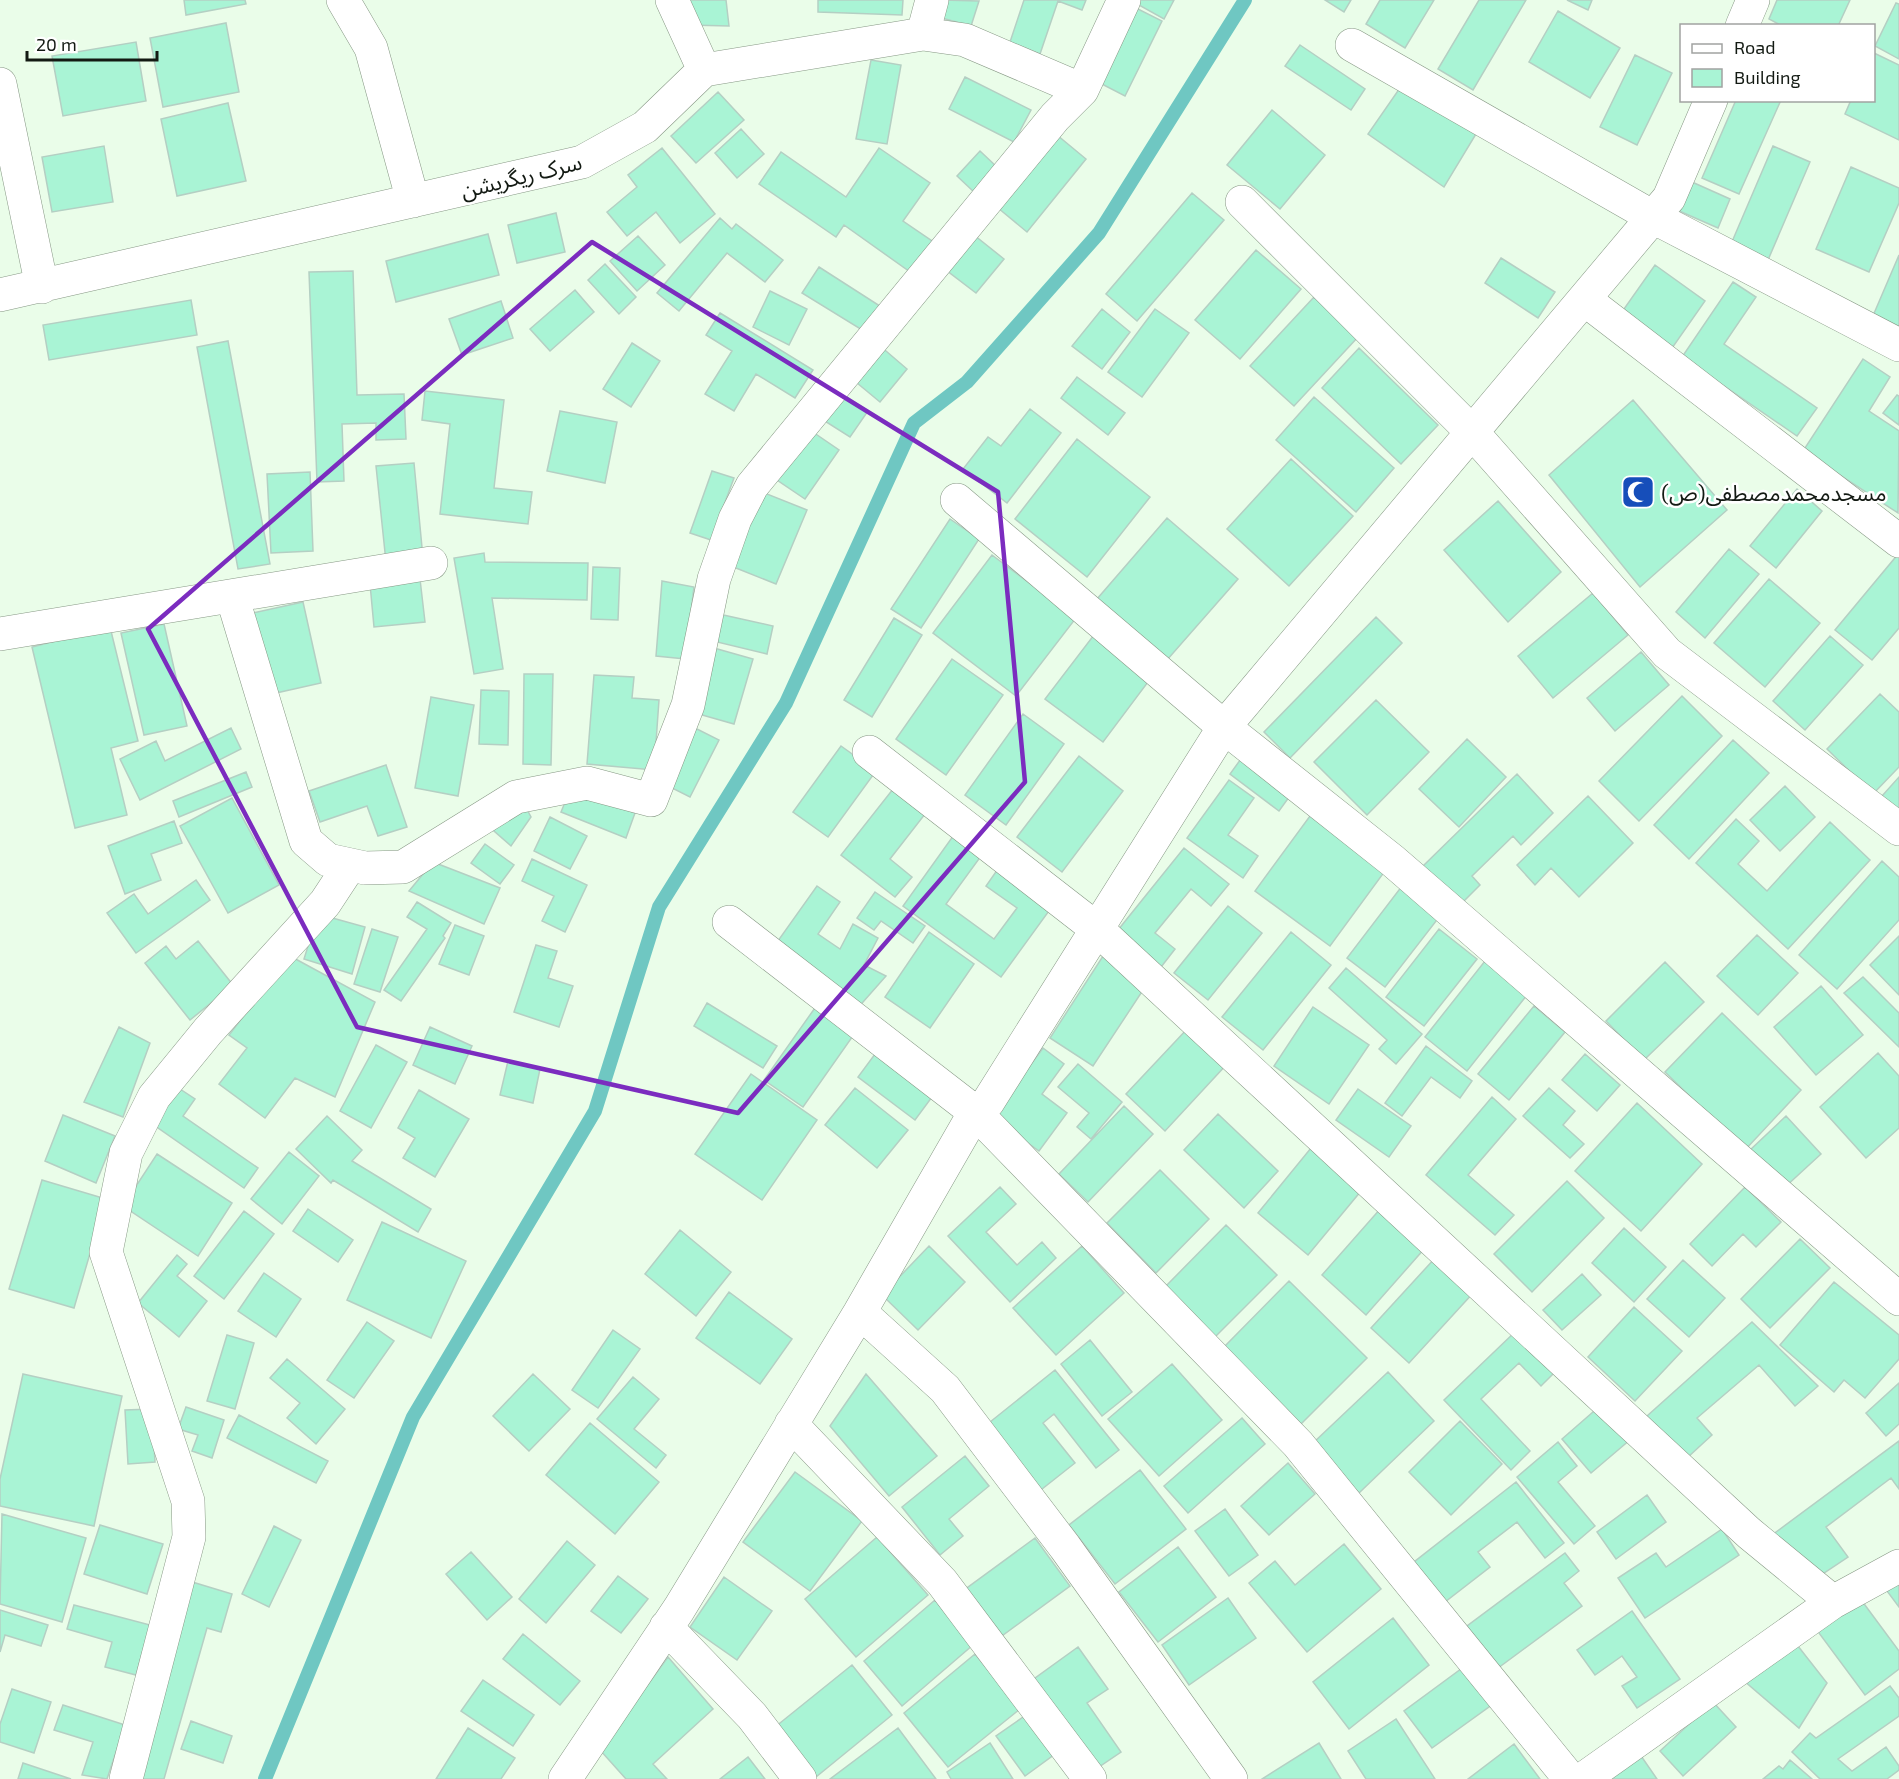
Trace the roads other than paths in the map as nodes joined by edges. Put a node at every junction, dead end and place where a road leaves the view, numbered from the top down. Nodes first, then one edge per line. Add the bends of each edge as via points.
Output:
1 (343, 0) edge
2 (672, 0) edge
3 (932, 0) edge
4 (1124, 0) edge
5 (1753, 0) edge
6 (1743, 24) edge
7 (923, 34) junction
8 (1352, 45) dead end
9 (704, 70) junction
10 (0, 84) edge
11 (1082, 90) junction
12 (1710, 102) edge
13 (412, 201) junction
14 (1242, 202) dead end
15 (1653, 217) junction
16 (42, 287) junction
17 (0, 295) edge
18 (1584, 299) junction
19 (1899, 345) edge
20 (1472, 432) junction
21 (957, 500) dead end
22 (1899, 541) edge
23 (431, 563) dead end
24 (232, 596) junction
25 (0, 634) edge
26 (1224, 727) junction
27 (868, 752) dead end
28 (1899, 830) edge
29 (350, 865) junction
30 (729, 922) dead end
31 (1097, 929) junction
32 (975, 1112) junction
33 (1899, 1299) edge
34 (860, 1312) junction
35 (791, 1424) junction
36 (1899, 1566) edge
37 (1833, 1602) junction
38 (666, 1627) junction
39 (126, 1779) edge
40 (565, 1779) edge
41 (800, 1779) edge
42 (1090, 1779) edge
43 (1231, 1779) edge
44 (1569, 1779) edge
45 (1583, 1779) edge

1 - 13 street via 371,48
2 - 9 street
3 - 7 street
4 - 11 street
5 - 6 street
7 - 9 street
7 - 11 street via 965,40
8 - 15 street
9 - 13 street, سرک ریگریشن via 645,127 582,162
10 - 16 street
11 - 29 street via 1040,135 752,486 735,519 714,579 688,705 651,800 588,783 516,797 403,867
12 - 15 street via 1669,198
13 - 16 street, سرک ریگریشن
14 - 20 street
15 - 18 street
15 - 19 street
16 - 17 street, سرک ریگریشن
18 - 20 street
18 - 22 street
20 - 26 street
20 - 28 street via 1667,653
21 - 26 street
23 - 24 street
24 - 25 street
24 - 29 street via 306,841 328,860
26 - 31 street
26 - 33 street via 1393,861
27 - 31 street
29 - 39 street via 325,903 208,1031 154,1097 126,1153 106,1252 188,1501 189,1538
30 - 32 street
31 - 32 street via 988,1102
31 - 37 street via 1749,1533
32 - 34 street
32 - 44 street via 1298,1444
34 - 35 street
34 - 43 street via 945,1389 1065,1547
35 - 38 street
35 - 42 street via 942,1582
36 - 37 street
37 - 45 street
38 - 40 street
38 - 41 street via 752,1716

